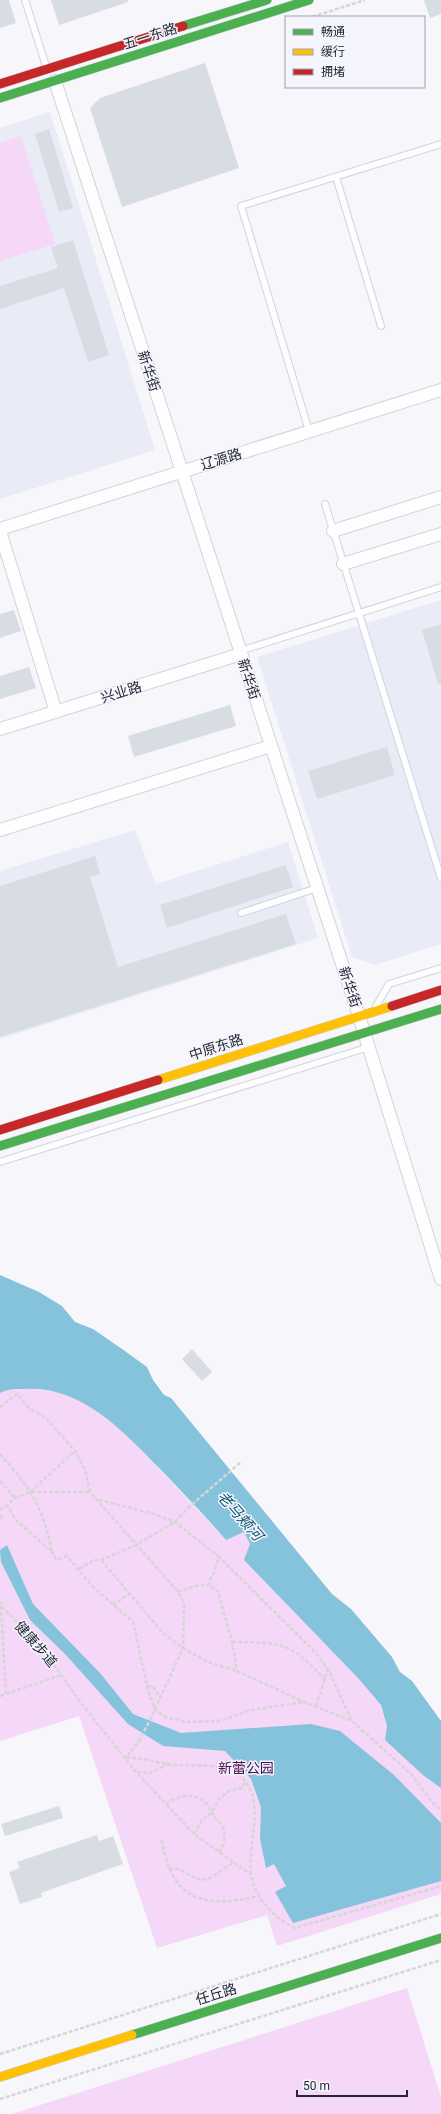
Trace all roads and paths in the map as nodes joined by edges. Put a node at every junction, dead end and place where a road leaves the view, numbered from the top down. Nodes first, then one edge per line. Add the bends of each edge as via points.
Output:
1 (25, 0) edge
2 (267, 0) edge
3 (309, 0) edge
4 (365, 0) edge
5 (314, 16) edge
6 (47, 69) junction
7 (53, 81) junction
8 (0, 84) edge
9 (0, 98) edge
10 (441, 144) edge
11 (336, 177) junction
12 (381, 326) dead end
13 (441, 390) edge
14 (309, 432) junction
15 (182, 471) junction
16 (441, 497) edge
17 (325, 504) dead end
18 (0, 530) edge
19 (333, 531) junction
20 (441, 534) edge
21 (343, 564) junction
22 (441, 587) edge
23 (359, 614) junction
24 (241, 652) junction
25 (56, 712) junction
26 (0, 729) edge
27 (271, 746) junction
28 (0, 830) edge
29 (441, 878) edge
30 (317, 888) junction
31 (242, 912) dead end
32 (441, 968) edge
33 (441, 990) edge
34 (441, 1009) edge
35 (372, 1012) junction
36 (359, 1016) junction
37 (364, 1033) junction
38 (369, 1047) junction
39 (0, 1130) edge
40 (0, 1146) edge
41 (0, 1162) edge
42 (441, 1279) edge
43 (0, 1407) edge
44 (75, 1451) junction
45 (0, 1454) edge
46 (241, 1462) dead end
47 (0, 1481) edge
48 (30, 1492) junction
49 (90, 1492) junction
50 (15, 1498) junction
51 (98, 1500) junction
52 (6, 1504) junction
53 (0, 1510) edge
54 (0, 1515) edge
55 (0, 1520) edge
56 (175, 1522) junction
57 (136, 1544) junction
58 (52, 1552) junction
59 (218, 1556) junction
60 (101, 1560) junction
61 (79, 1569) junction
62 (208, 1585) junction
63 (178, 1592) junction
64 (129, 1594) junction
65 (0, 1601) edge
66 (113, 1605) junction
67 (1, 1606) junction
68 (232, 1642) junction
69 (183, 1648) junction
70 (328, 1669) junction
71 (237, 1671) junction
72 (62, 1674) junction
73 (325, 1680) junction
74 (147, 1686) junction
75 (6, 1694) junction
76 (0, 1696) edge
77 (161, 1698) junction
78 (304, 1702) junction
79 (316, 1706) junction
80 (155, 1710) junction
81 (352, 1720) junction
82 (126, 1758) junction
83 (169, 1764) junction
84 (136, 1772) junction
85 (245, 1782) junction
86 (166, 1804) junction
87 (441, 1810) edge
88 (211, 1813) junction
89 (194, 1834) junction
90 (162, 1840) dead end
91 (220, 1852) junction
92 (234, 1862) junction
93 (169, 1869) junction
94 (251, 1874) junction
95 (441, 1886) edge
96 (259, 1896) junction
97 (441, 1914) edge
98 (441, 1938) edge
99 (441, 1960) edge
100 (0, 2054) edge
101 (0, 2077) edge
102 (0, 2098) edge

1 - 6 lane
2 - 6 street, 五一东路
3 - 7 street, 五一东路
4 - 5 path
6 - 7 lane
6 - 8 street, 五一东路
7 - 9 street, 五一东路
7 - 15 street, 新华街
10 - 11 lane
11 - 12 lane
11 - 14 lane via 242,206
13 - 14 street, 辽源路
14 - 15 street, 辽源路
15 - 18 street, 辽源路
15 - 24 street, 新华街
16 - 19 street
17 - 19 lane
18 - 25 street
19 - 21 lane
20 - 21 street
21 - 23 lane
22 - 23 lane
23 - 24 lane
23 - 29 lane
24 - 25 street, 兴业路
24 - 27 street, 新华街
25 - 26 street, 兴业路
27 - 28 street
27 - 30 street, 新华街
30 - 31 lane
30 - 36 street, 新华街
32 - 35 lane via 389,984
33 - 35 street, 中原东路
34 - 37 street
35 - 36 street, 中原东路
36 - 37 street, 新华街
36 - 39 street, 中原东路
37 - 38 street, 新华街
37 - 40 street
38 - 41 lane
38 - 42 street, 新华街
43 - 44 path via 17,1394 29,1408 46,1418
44 - 48 path
44 - 49 path via 85,1470
45 - 48 path
46 - 56 path
47 - 50 path
48 - 49 path
48 - 50 path
48 - 58 path via 38,1503 48,1529
49 - 51 path
50 - 52 path
51 - 56 path
51 - 57 path
52 - 53 path
52 - 58 path via 16,1520
54 - 55 path
56 - 57 path
56 - 59 path
57 - 60 path
57 - 63 path
58 - 61 path via 57,1560 67,1556
59 - 62 path
59 - 70 path
60 - 61 path via 94,1560
60 - 64 path
61 - 66 path via 92,1586
62 - 63 path
62 - 68 path via 218,1591
63 - 69 path via 184,1603
64 - 66 path
64 - 69 path via 163,1633
65 - 67 path
66 - 74 path via 133,1622
67 - 72 path, 健康步道 via 39,1644
67 - 75 path
68 - 71 path
68 - 73 path via 271,1642 288,1647 308,1662
69 - 71 path via 208,1662
69 - 77 path
70 - 73 path
70 - 81 path
71 - 78 path
72 - 75 path, 健康步道
72 - 82 path via 104,1733
73 - 79 path
74 - 77 path via 152,1686
74 - 80 path
75 - 76 path, 健康步道
77 - 80 path
78 - 79 path
78 - 80 path via 251,1710 220,1721 186,1722
79 - 81 path
80 - 82 path via 139,1741
81 - 87 path via 411,1774
82 - 83 path via 140,1757
82 - 84 path
83 - 84 path via 150,1773
83 - 85 path via 234,1772
84 - 86 path
85 - 88 path via 242,1788 229,1791 219,1799
85 - 94 path via 252,1795 256,1812
86 - 88 path via 184,1796 194,1797 205,1802
86 - 89 path
88 - 89 path via 202,1820
88 - 91 path via 215,1821 222,1824 226,1833 224,1846
89 - 91 path
90 - 93 path
91 - 92 path
92 - 93 path via 208,1879 199,1879 175,1868
92 - 94 path
93 - 96 path via 172,1878 193,1896 236,1902
94 - 96 path
95 - 96 path via 295,1928 283,1922 267,1908
97 - 100 path
98 - 101 street, 任丘路
99 - 102 path

